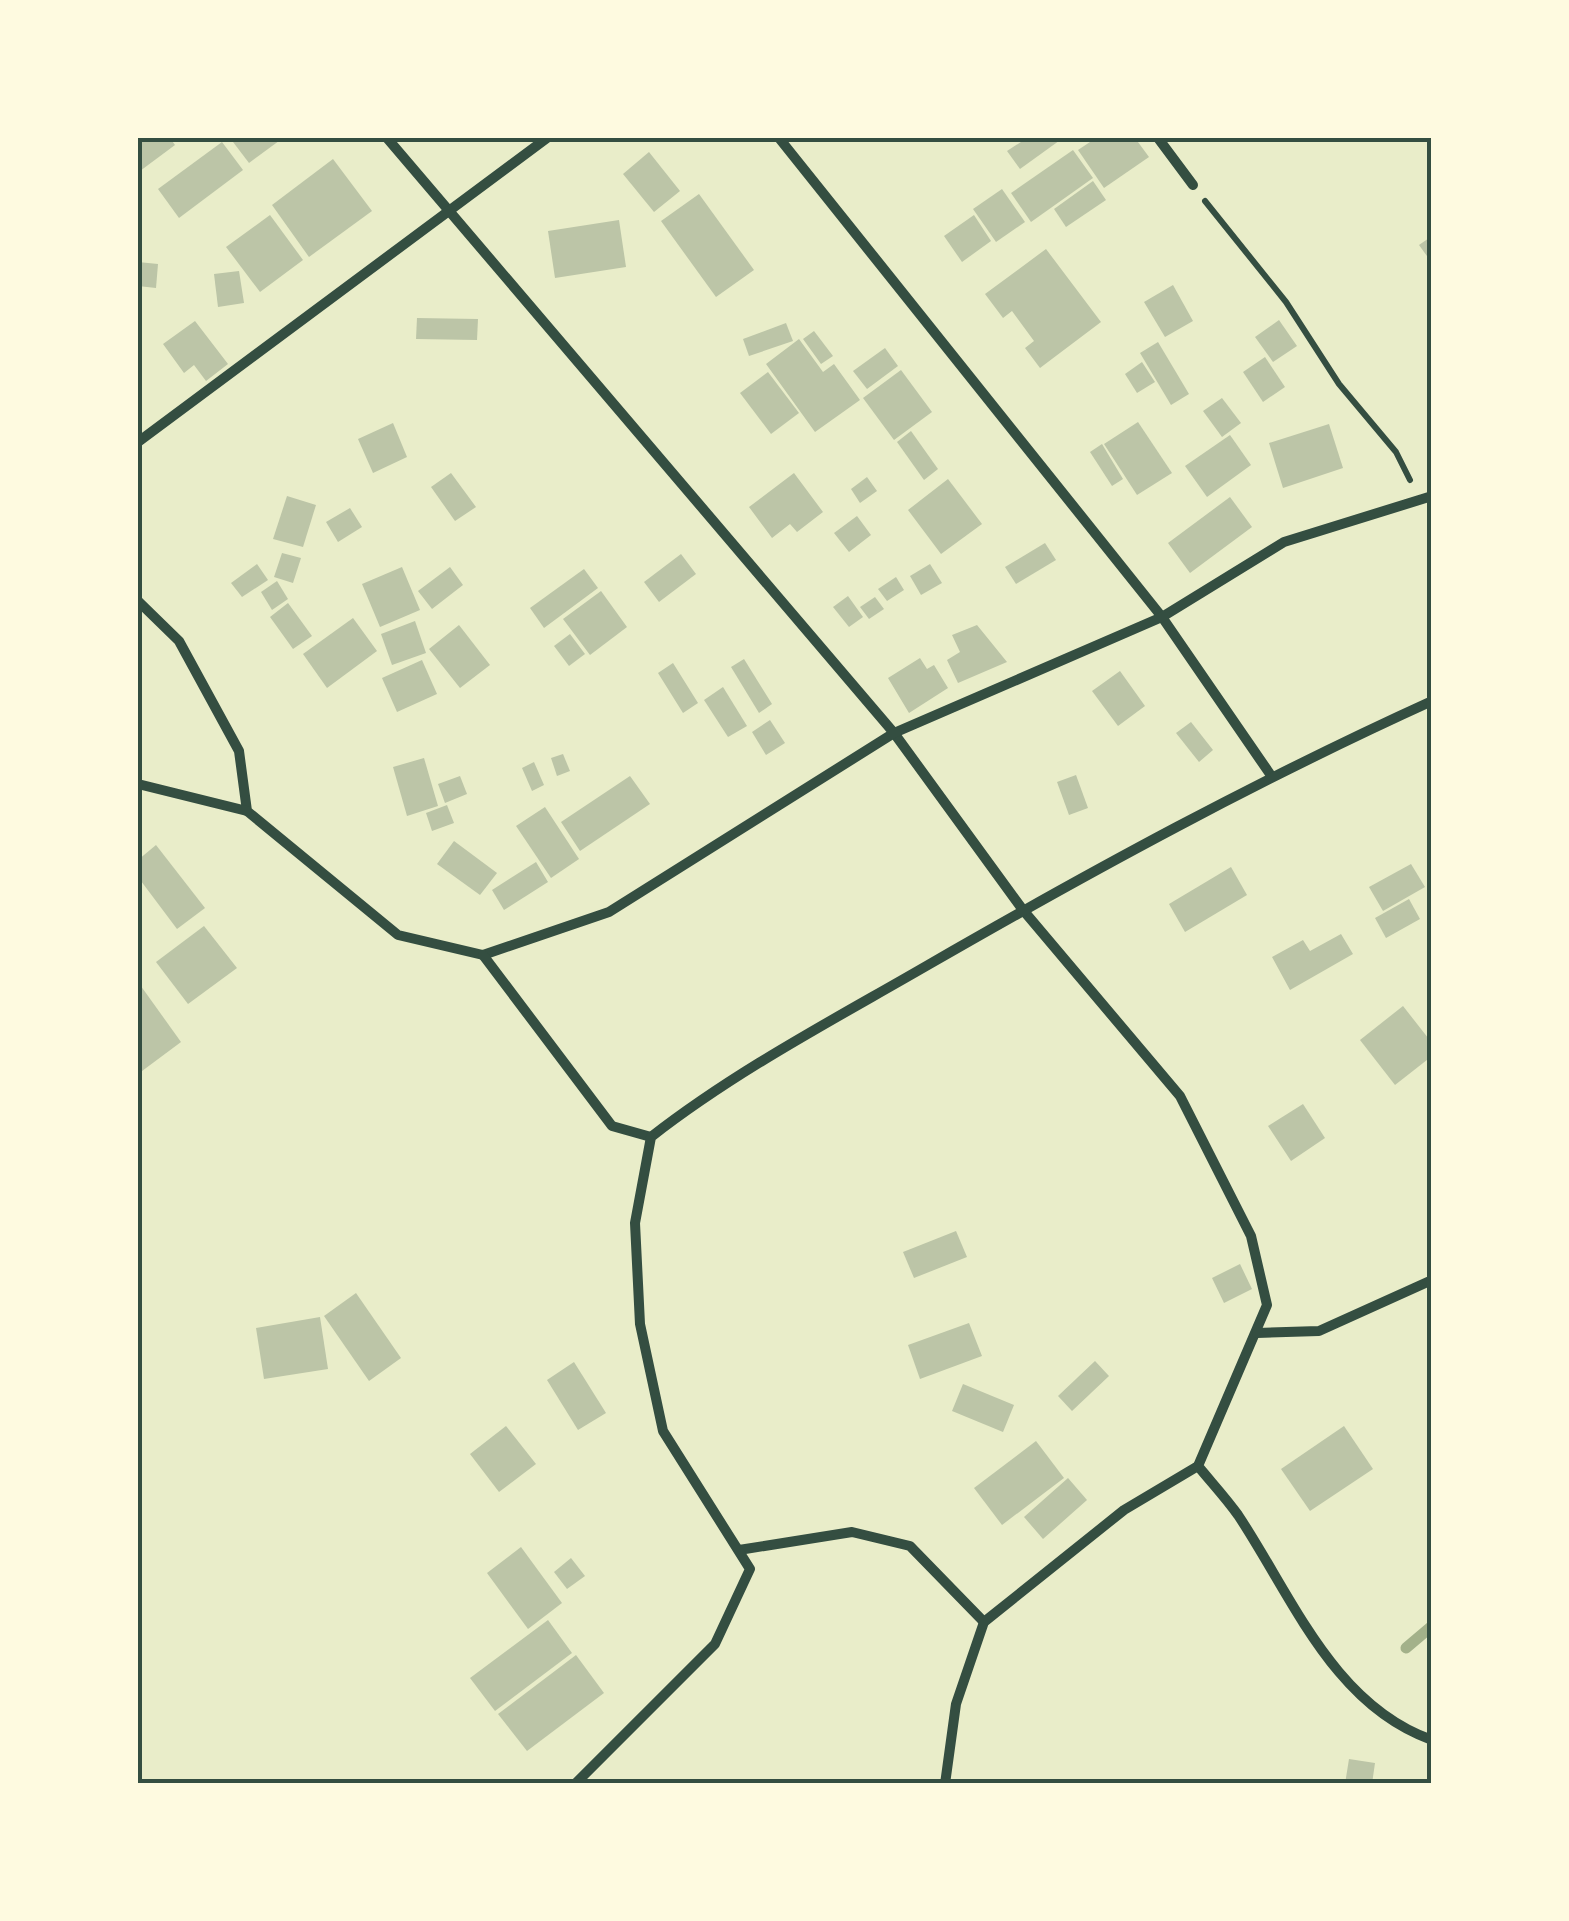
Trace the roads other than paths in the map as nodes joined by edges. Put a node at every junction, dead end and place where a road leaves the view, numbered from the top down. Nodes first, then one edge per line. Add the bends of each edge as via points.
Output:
1 (387, 138) edge
2 (547, 138) edge
3 (779, 138) edge
4 (1158, 138) edge
5 (1193, 185) road end
6 (450, 212) junction
7 (138, 442) edge
8 (1426, 499) edge
9 (138, 601) edge
10 (1162, 617) junction
11 (1432, 700) edge
12 (894, 733) junction
13 (1270, 774) junction
14 (138, 784) edge
15 (247, 811) junction
16 (1023, 910) junction
17 (483, 955) junction
18 (651, 1137) junction
19 (1432, 1280) edge
20 (1257, 1333) junction
21 (1198, 1466) junction
22 (739, 1550) junction
23 (984, 1622) junction
24 (1432, 1740) edge
25 (575, 1784) edge
26 (945, 1784) edge

1 - 6 street
2 - 6 street
3 - 10 street
4 - 5 street
6 - 7 street
6 - 12 street
8 - 10 street via 1284,542
9 - 15 street via 179,641 239,751
10 - 12 street
10 - 13 street
11 - 13 street
12 - 16 street
12 - 17 street via 609,912
13 - 16 street
14 - 15 street
15 - 17 street via 398,936
16 - 18 street via 713,1089
16 - 20 street via 1180,1096 1251,1236 1268,1305
17 - 18 street via 612,1126
18 - 22 street via 635,1223 640,1324 663,1432
19 - 20 street via 1319,1332
20 - 21 street
21 - 23 street via 1124,1510
21 - 24 street via 1352,1687 1398,1728
22 - 23 street via 852,1532 910,1546
22 - 25 street via 750,1569 715,1644
23 - 26 street via 956,1704

